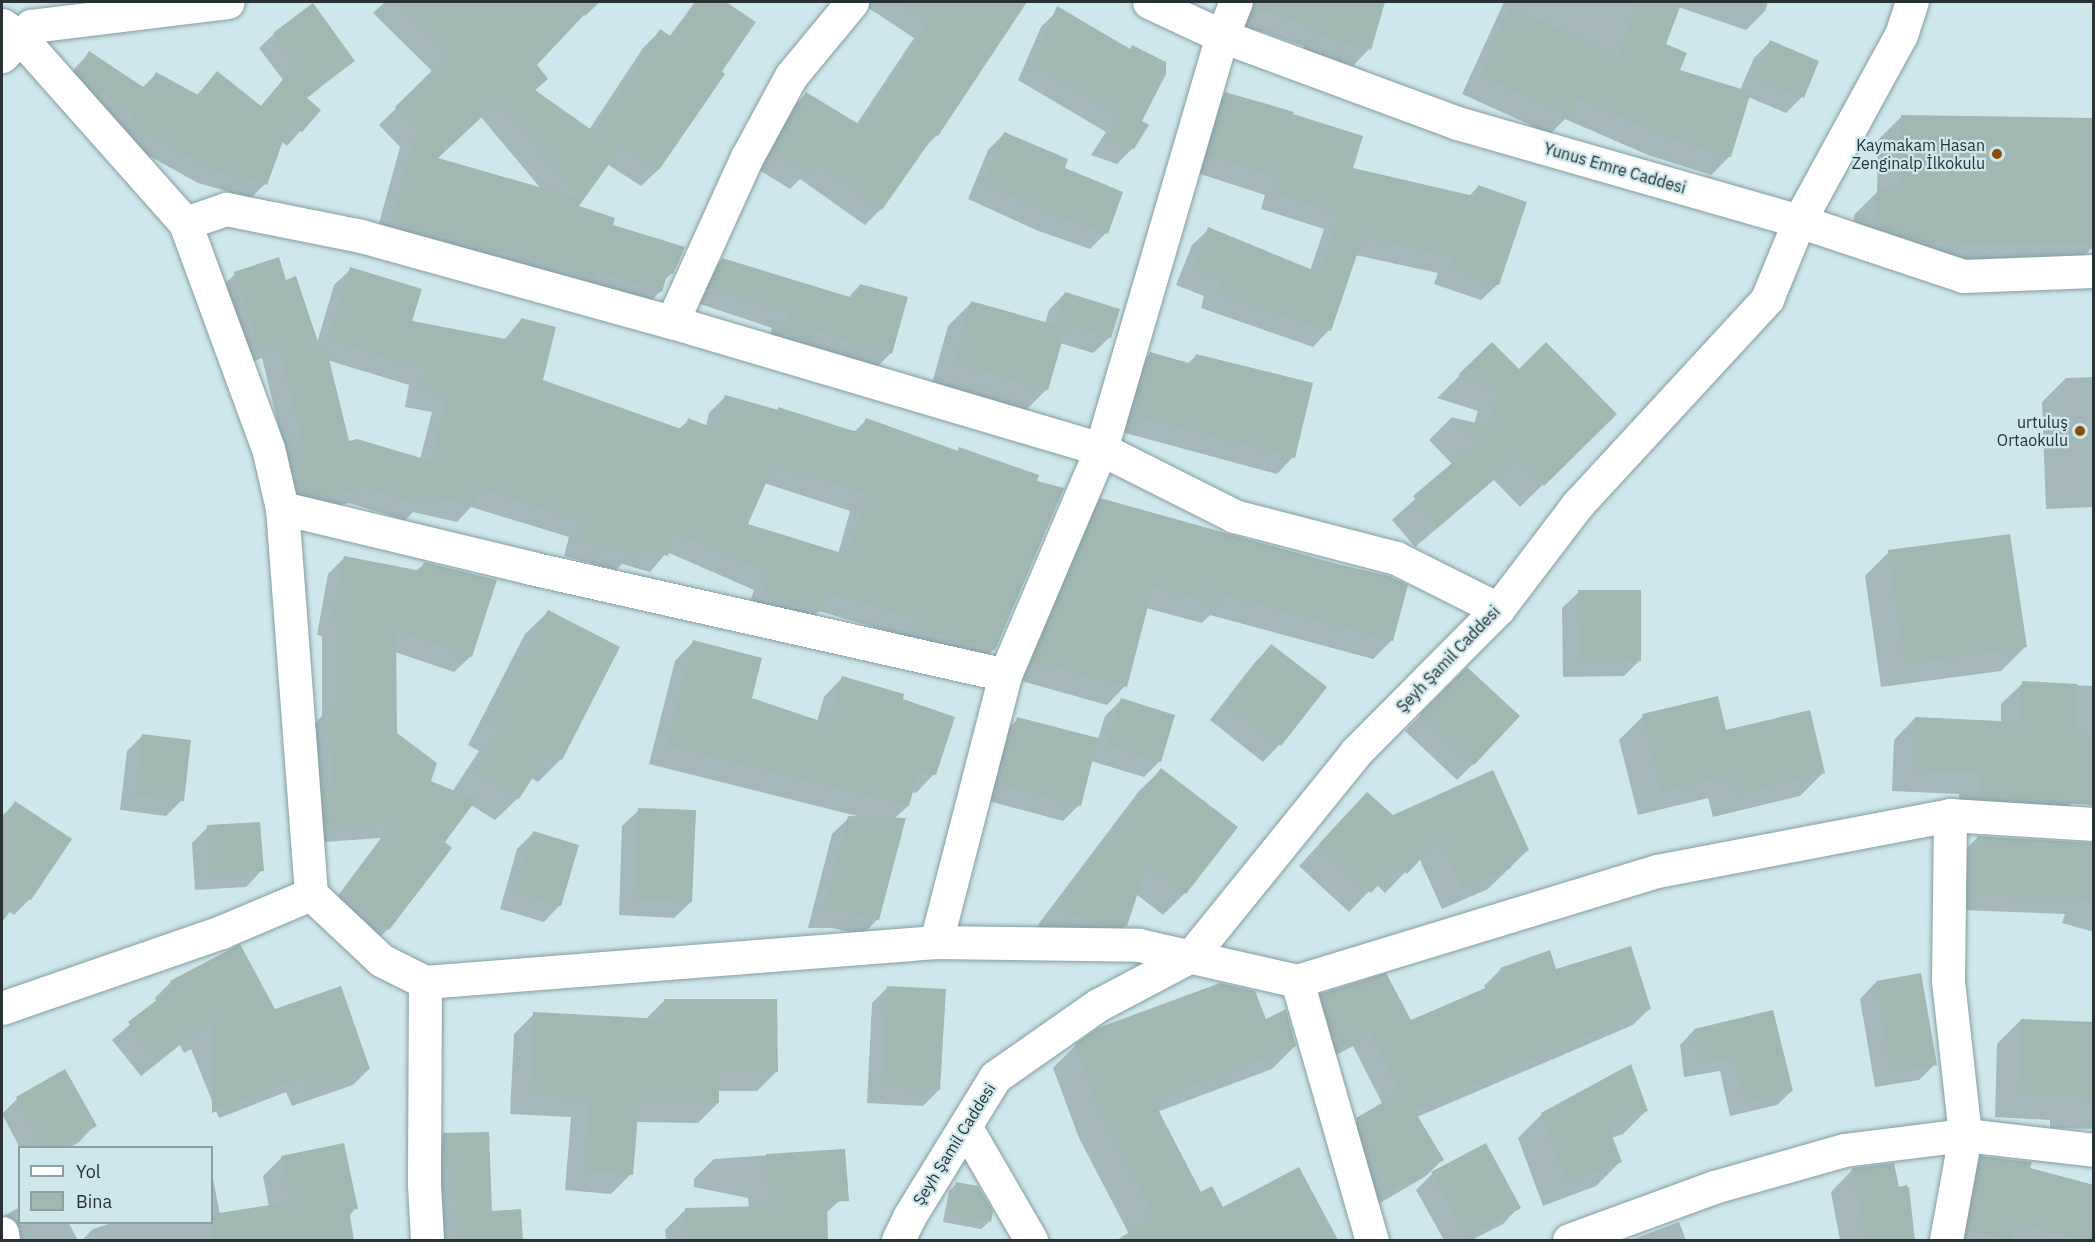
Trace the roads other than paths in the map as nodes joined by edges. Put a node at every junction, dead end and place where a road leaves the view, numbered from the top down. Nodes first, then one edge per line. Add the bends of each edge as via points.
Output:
1 (228, 2) edge
2 (852, 2) edge
3 (1149, 2) edge
4 (1236, 2) edge
5 (1912, 2) edge
6 (1222, 36) junction
7 (8, 39) edge
8 (1799, 221) junction
9 (185, 223) junction
10 (2094, 271) edge
11 (672, 322) junction
12 (1101, 449) junction
13 (282, 508) junction
14 (1498, 609) junction
15 (1005, 675) junction
16 (1950, 815) junction
17 (2094, 824) edge
18 (311, 894) junction
19 (936, 942) junction
20 (1191, 956) junction
21 (1297, 981) junction
22 (425, 982) junction
23 (2, 1008) edge
24 (965, 1126) junction
25 (1965, 1135) junction
26 (2094, 1150) edge
27 (2, 1233) edge
28 (3, 1240) edge
29 (427, 1240) edge
30 (898, 1240) edge
31 (1031, 1240) edge
32 (1372, 1240) edge
33 (1569, 1240) edge
34 (1946, 1240) edge

1 - 7 street via 31,26
2 - 11 street via 791,76 747,157
3 - 6 street, Yunus Emre Caddesi
4 - 6 street
5 - 8 street, Şeyh Şamil Caddesi via 1901,36
6 - 8 street, Yunus Emre Caddesi via 1457,123
6 - 12 street
7 - 9 street
8 - 10 street, Yunus Emre Caddesi via 1963,276
8 - 14 street, Şeyh Şamil Caddesi via 1767,299 1578,504
9 - 11 street via 226,208 361,236
9 - 13 street via 268,448
11 - 12 street
12 - 14 street via 1234,516 1396,558
12 - 15 street
13 - 15 street
13 - 18 street
14 - 20 street, Şeyh Şamil Caddesi via 1356,752
15 - 19 street
16 - 17 street
16 - 21 street via 1657,871
16 - 25 street via 1948,980
18 - 22 street via 381,960
18 - 23 street via 221,932
19 - 20 street via 1139,945
19 - 22 street
20 - 21 street
20 - 24 street, Şeyh Şamil Caddesi via 1098,1005 995,1077
21 - 32 street
22 - 29 street
24 - 30 street, Şeyh Şamil Caddesi
24 - 31 street
25 - 26 street
25 - 33 street via 1844,1150 1714,1187
25 - 34 street
27 - 28 street

